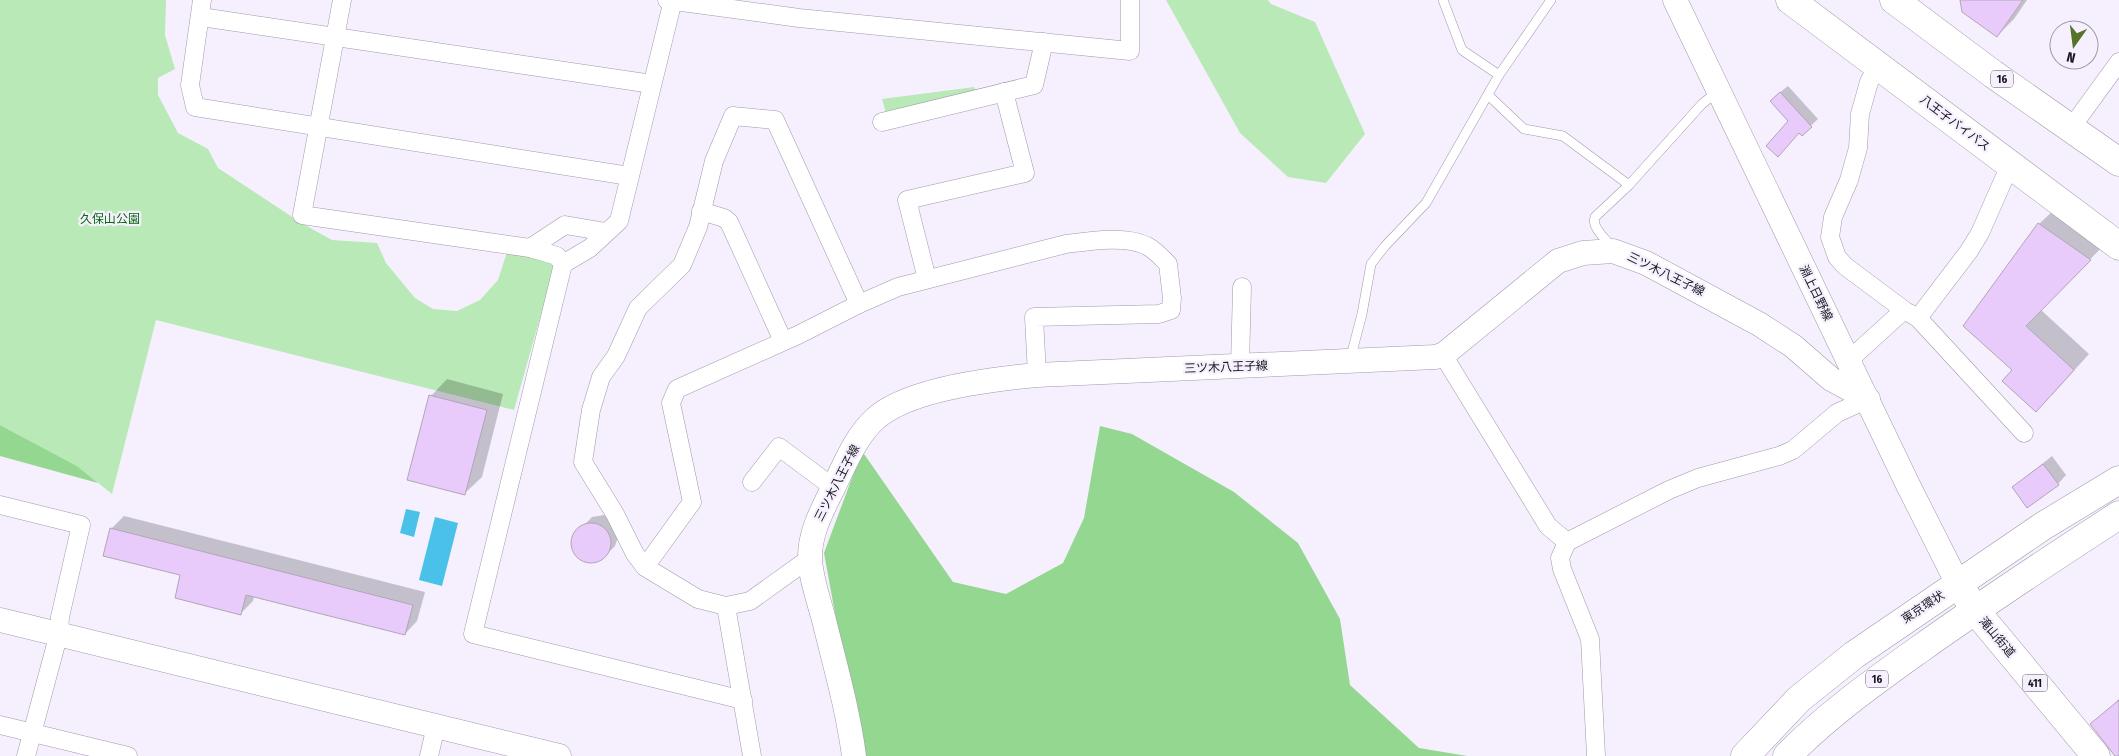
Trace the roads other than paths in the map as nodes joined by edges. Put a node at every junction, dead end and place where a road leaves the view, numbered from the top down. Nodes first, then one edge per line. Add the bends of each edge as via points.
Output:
1 (342, 0) edge
2 (671, 0) edge
3 (1130, 0) edge
4 (1443, 0) edge
5 (1551, 0) edge
6 (1675, 0) edge
7 (1790, 0) edge
8 (1804, 0) edge
9 (1894, 0) edge
10 (202, 9) edge
11 (1827, 28) junction
12 (335, 37) junction
13 (1044, 42) junction
14 (2119, 62) edge
15 (1878, 66) junction
16 (1499, 75) junction
17 (652, 84) junction
18 (1718, 90) junction
19 (1004, 92) junction
20 (1488, 95) junction
21 (882, 122) dead end
22 (318, 127) junction
23 (2072, 128) junction
24 (2119, 162) edge
25 (2010, 165) junction
26 (629, 176) junction
27 (1629, 185) junction
28 (701, 211) junction
29 (606, 232) junction
30 (2119, 246) edge
31 (530, 248) junction
32 (1614, 251) junction
33 (563, 264) junction
34 (927, 279) junction
35 (1242, 287) dead end
36 (859, 304) junction
37 (1911, 314) junction
38 (783, 341) junction
39 (1443, 354) junction
40 (1350, 360) junction
41 (1849, 360) junction
42 (1240, 366) junction
43 (1037, 375) junction
44 (1868, 399) junction
45 (2024, 433) dead end
46 (2119, 480) edge
47 (752, 482) dead end
48 (834, 488) junction
49 (0, 505) edge
50 (2119, 515) edge
51 (1567, 542) junction
52 (810, 558) junction
53 (645, 566) junction
54 (1958, 584) junction
55 (726, 606) junction
56 (1974, 610) junction
57 (0, 620) edge
58 (59, 633) junction
59 (743, 700) junction
60 (0, 725) edge
61 (436, 726) junction
62 (32, 733) junction
63 (26, 756) edge
64 (128, 756) edge
65 (428, 756) edge
66 (559, 756) edge
67 (752, 756) edge
68 (854, 756) edge
69 (1596, 756) edge
70 (1745, 756) edge
71 (1787, 756) edge
72 (2096, 756) edge

1 - 12 street
2 - 13 street via 800,18
2 - 17 street
3 - 13 street via 1130,50
4 - 16 lane via 1462,50
5 - 16 lane
6 - 18 main road, 淵上日野線
7 - 11 highway, 八王子バイパス
8 - 11 highway
9 - 23 highway, 16
10 - 12 street
10 - 22 street via 190,85 195,107
11 - 15 highway, 八王子バイパス
12 - 17 street
12 - 22 street
13 - 19 street via 1034,85
14 - 23 street
15 - 25 highway, 八王子バイパス
15 - 37 street via 1869,82 1860,114 1858,148 1830,237 1834,252 1845,266
16 - 20 lane
17 - 26 street
18 - 27 lane
18 - 41 main road, 淵上日野線
19 - 21 street
19 - 34 street via 1025,174 907,200
20 - 27 lane via 1524,128 1562,136
20 - 40 lane via 1426,203 1372,264
22 - 26 street
22 - 31 street via 302,215
23 - 24 highway, 16
25 - 30 highway, 八王子バイパス
25 - 37 street via 1969,251
26 - 29 street via 619,221
27 - 32 lane via 1593,221
28 - 36 street via 714,161 733,116 775,120
28 - 38 street via 729,222
28 - 53 street via 682,265 638,308 616,356 600,377 591,410 583,462
29 - 31 street via 565,225
29 - 33 street via 590,248
31 - 33 street via 557,256
32 - 39 main road, 三ツ木八王子線 via 1582,253 1558,262
32 - 44 main road, 三ツ木八王子線 via 1646,263 1730,307 1793,346 1831,379
33 - 59 street via 473,634
34 - 36 street
34 - 43 street via 1089,241 1132,241 1147,246 1168,264 1171,310 1159,314 1034,317
35 - 42 street
36 - 38 street
37 - 41 street
37 - 45 street
38 - 53 street via 677,389 671,403 692,502
39 - 40 main road, 三ツ木八王子線
39 - 51 street via 1548,526
40 - 42 main road, 三ツ木八王子線
41 - 44 main road, 淵上日野線
42 - 43 main road, 三ツ木八王子線
43 - 48 main road, 三ツ木八王子線 via 967,385 913,398 891,407 873,420 861,435
44 - 51 street via 1837,413 1793,450 1698,478
44 - 54 main road, 淵上日野線
46 - 54 highway, 東京環状 via 2043,526
47 - 48 street via 779,447
48 - 52 main road, 三ツ木八王子線 via 813,533
49 - 58 street via 81,525
50 - 56 highway, 16
51 - 69 street via 1560,558 1562,569 1590,639
52 - 55 street via 750,601
52 - 68 main road, 三ツ木八王子線
53 - 55 street via 698,599
54 - 56 highway, 滝山街道 / 411
54 - 70 highway, 東京環状 via 1830,674 1789,708
55 - 59 street
56 - 71 highway, 16 via 1857,694
56 - 72 highway, 滝山街道 / 411
57 - 58 main road
58 - 61 main road
58 - 62 street
59 - 67 street
60 - 62 street
61 - 65 street
61 - 66 main road
62 - 63 street
62 - 64 street

